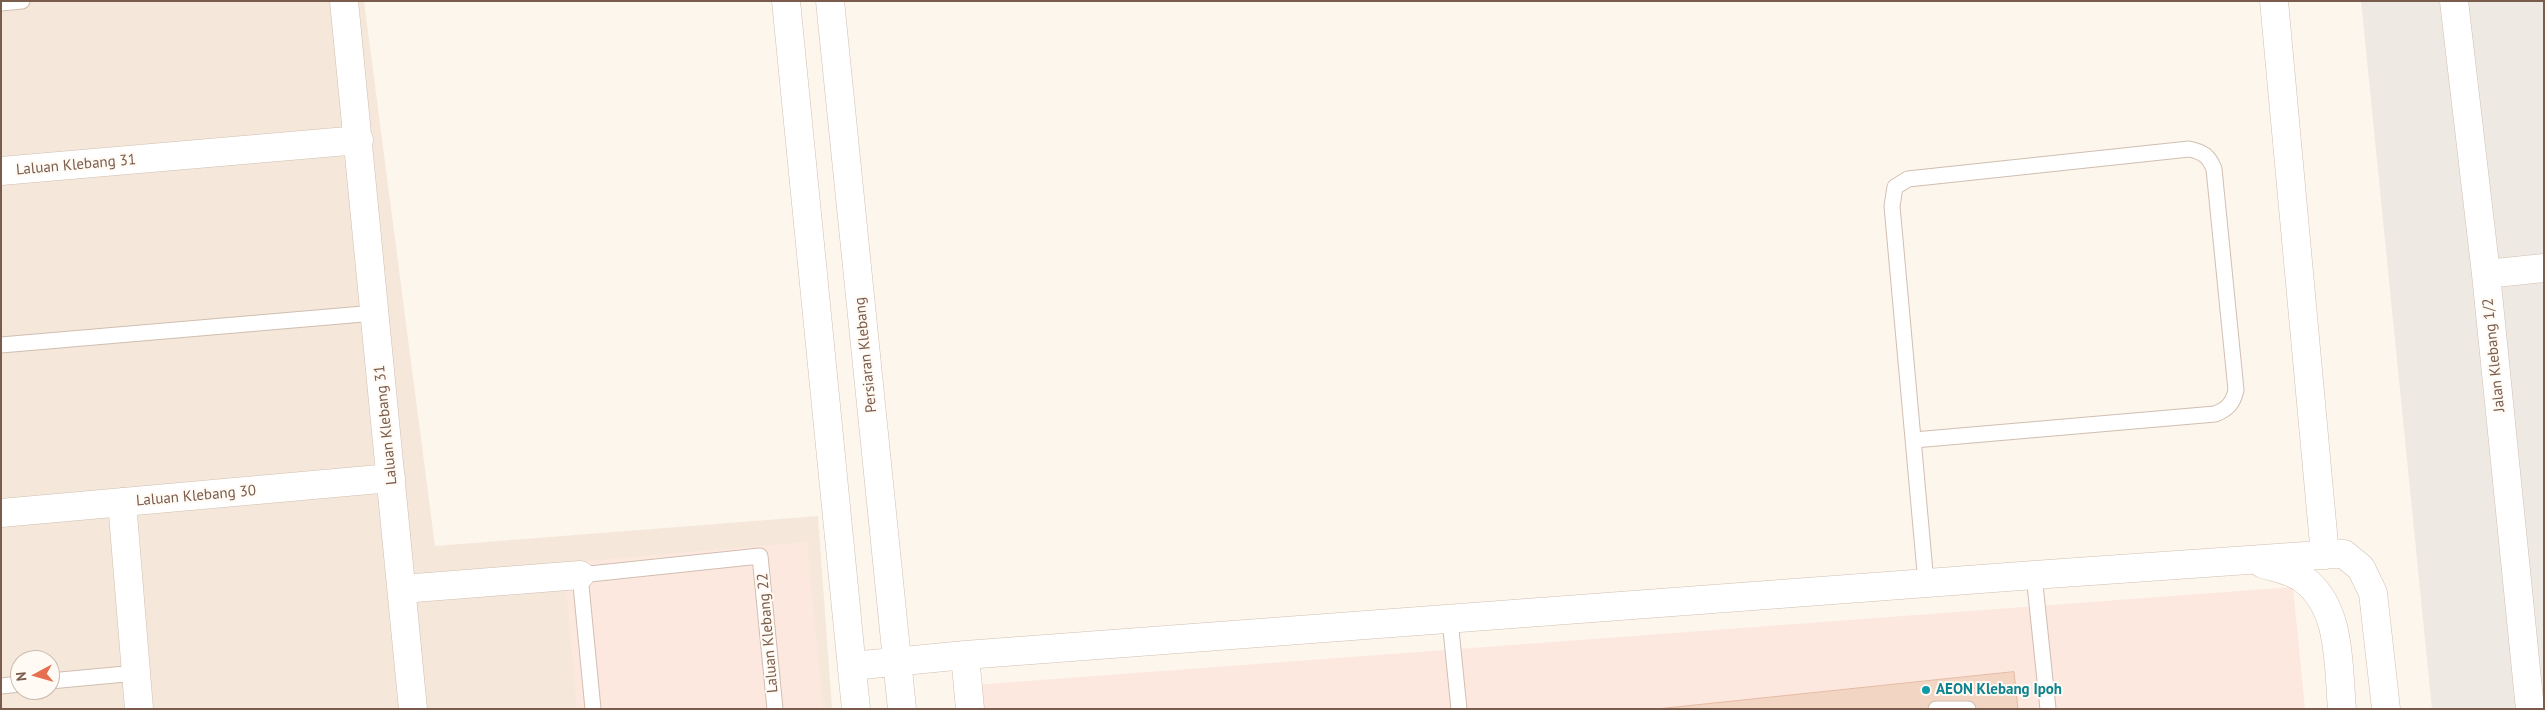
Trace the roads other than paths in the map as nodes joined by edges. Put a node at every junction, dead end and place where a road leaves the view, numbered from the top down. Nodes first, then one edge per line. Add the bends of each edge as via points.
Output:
1 (22, 1) edge
2 (344, 1) edge
3 (786, 1) edge
4 (830, 1) edge
5 (2274, 1) edge
6 (2454, 1) edge
7 (1, 3) edge
8 (359, 140) junction
9 (1, 171) edge
10 (2544, 268) edge
11 (2486, 274) junction
12 (375, 313) junction
13 (1, 345) edge
14 (1914, 440) junction
15 (392, 478) junction
16 (122, 502) junction
17 (1, 513) edge
18 (2325, 554) junction
19 (2249, 560) junction
20 (2034, 574) junction
21 (580, 575) junction
22 (1926, 583) junction
23 (402, 588) junction
24 (1450, 620) junction
25 (964, 655) junction
26 (897, 662) junction
27 (852, 666) junction
28 (136, 673) junction
29 (60, 680) edge
30 (139, 709) edge
31 (413, 709) edge
32 (593, 709) edge
33 (775, 709) edge
34 (856, 709) edge
35 (902, 709) edge
36 (970, 709) edge
37 (1459, 709) edge
38 (1936, 709) edge
39 (1968, 709) edge
40 (2048, 709) edge
41 (2342, 709) edge
42 (2386, 709) edge
43 (2530, 709) edge

1 - 7 lane
2 - 8 street, Laluan Klebang 31
3 - 27 street
4 - 26 street, Persiaran Klebang
5 - 18 street
6 - 11 street, Jalan Klebang 1/2
8 - 9 street, Laluan Klebang 31
8 - 12 street, Laluan Klebang 31
10 - 11 street
11 - 43 street, Jalan Klebang 1/2
12 - 13 lane
12 - 15 street, Laluan Klebang 31
14 - 14 lane via 2215,414 2226,410 2236,390 2214,169 2209,158 2201,151 2189,149 1908,179 1895,187 1892,206
14 - 22 lane
15 - 16 street, Laluan Klebang 30
15 - 23 street, Laluan Klebang 31
16 - 17 street, Laluan Klebang 30
16 - 28 street
18 - 19 street
18 - 42 street via 2344,554 2352,559 2361,568 2374,593
19 - 20 street
19 - 41 street via 2287,570 2304,579 2330,613
20 - 22 street
20 - 40 lane
21 - 23 street
21 - 32 lane
21 - 33 lane, Laluan Klebang 22 via 760,556
22 - 24 street
23 - 31 street, Laluan Klebang 31
24 - 25 street
24 - 37 lane
25 - 26 street
25 - 36 street
26 - 27 street
26 - 35 street, Persiaran Klebang
27 - 34 street
28 - 29 lane
28 - 30 street
38 - 39 lane

